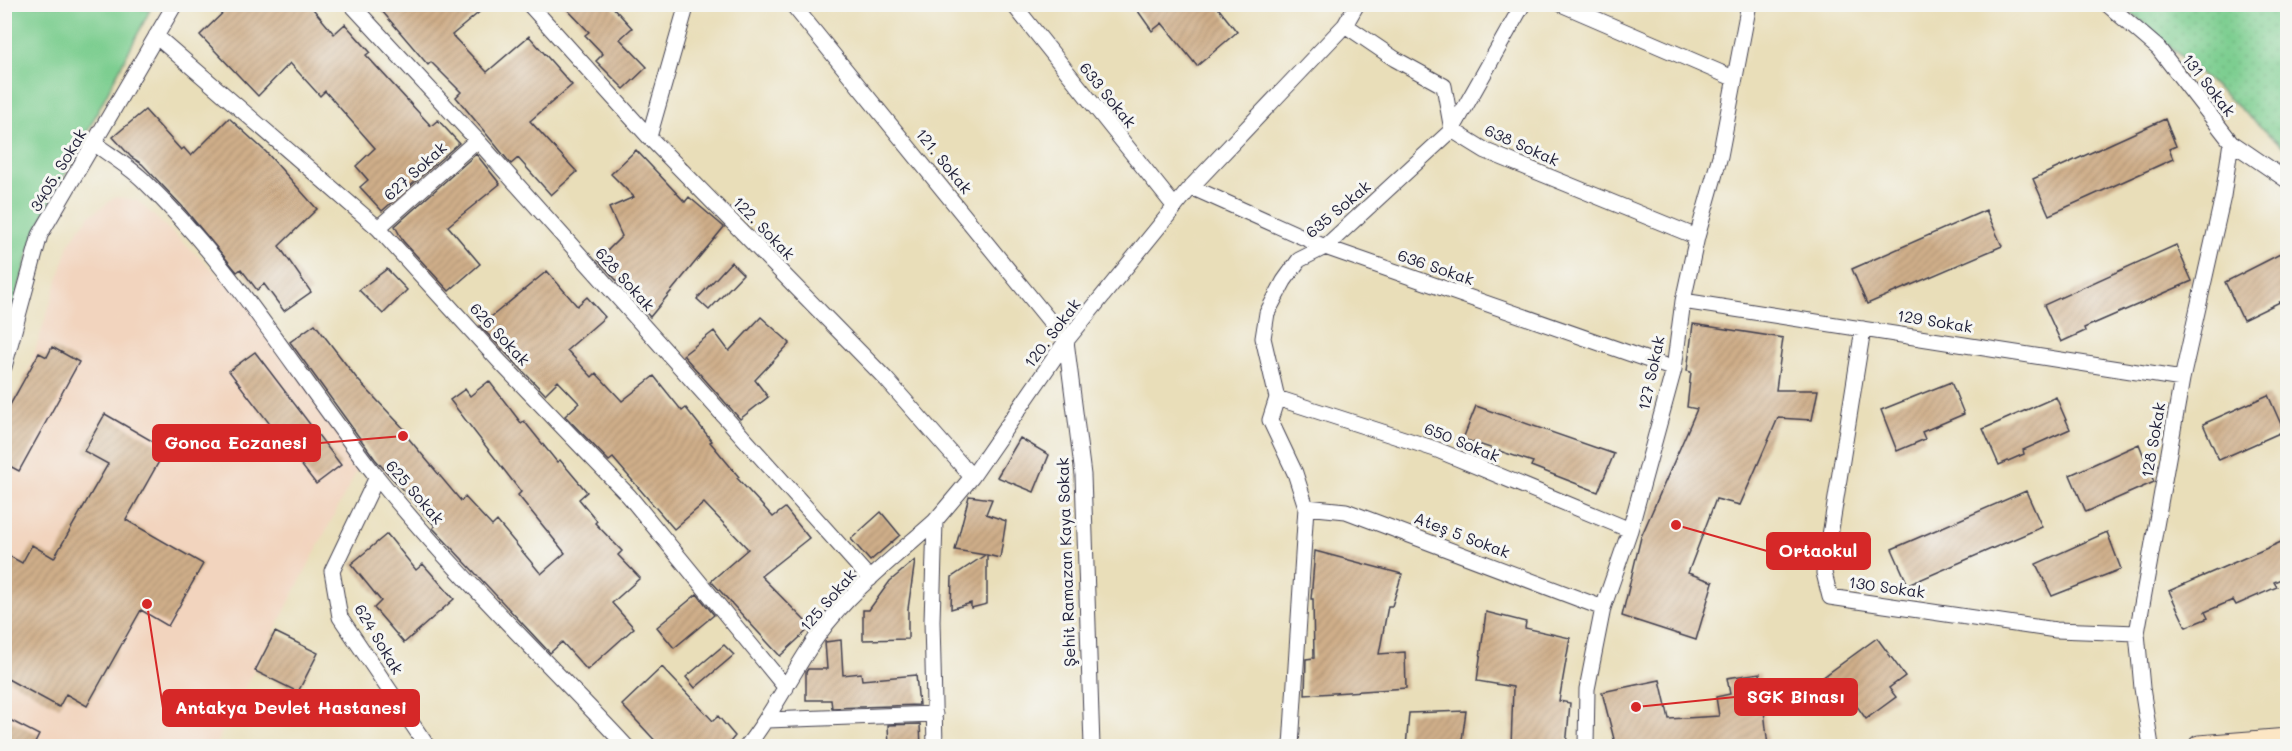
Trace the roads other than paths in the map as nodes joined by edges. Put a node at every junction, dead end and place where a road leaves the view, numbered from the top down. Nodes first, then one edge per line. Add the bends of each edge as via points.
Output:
1 (175, 4) edge
2 (351, 4) edge
3 (529, 4) edge
4 (687, 4) edge
5 (792, 4) edge
6 (1013, 4) edge
7 (1357, 4) edge
8 (1523, 4) edge
9 (1561, 4) edge
10 (1749, 4) edge
11 (2107, 4) edge
12 (1345, 25) junction
13 (156, 36) junction
14 (1733, 78) junction
15 (1452, 130) junction
16 (649, 137) junction
17 (477, 140) junction
18 (2231, 142) junction
19 (94, 144) junction
20 (2288, 181) edge
21 (1191, 187) junction
22 (1175, 207) junction
23 (378, 228) junction
24 (1697, 237) junction
25 (1325, 247) junction
26 (1683, 301) junction
27 (1863, 329) junction
28 (1066, 341) junction
29 (4, 367) edge
30 (1674, 369) junction
31 (2182, 378) junction
32 (1277, 398) junction
33 (378, 477) junction
34 (972, 477) junction
35 (1306, 507) junction
36 (935, 521) junction
37 (1630, 530) junction
38 (870, 579) junction
39 (1603, 608) junction
40 (2137, 633) junction
41 (786, 688) junction
42 (935, 714) junction
43 (767, 720) junction
44 (2288, 739) edge
45 (2255, 744) edge
46 (427, 747) edge
47 (626, 747) edge
48 (747, 747) edge
49 (935, 747) edge
50 (1092, 747) edge
51 (1291, 747) edge
52 (1586, 747) edge
53 (2151, 747) edge
54 (2199, 747) edge

1 - 13 street, 3405. Sokak
2 - 17 street, 628 Sokak
3 - 16 street, 122. Sokak
4 - 16 street
5 - 28 street, 121. Sokak
6 - 22 street, 633 Sokak
7 - 12 street, 120. Sokak
8 - 15 street, 635 Sokak
9 - 14 street
10 - 14 street, 127 Sokak
11 - 18 street, 131 Sokak via 2158,48
12 - 15 street via 1395,60 1444,86
12 - 21 street, 120. Sokak
13 - 19 street, 3405. Sokak
13 - 23 street, 626 Sokak
14 - 24 street, 127 Sokak via 1720,156
15 - 24 street, 638 Sokak via 1486,151
15 - 25 street, 635 Sokak
16 - 34 street, 122. Sokak via 886,379
17 - 23 street, 627 Sokak
17 - 38 street, 628 Sokak
18 - 20 street, 131 Sokak
18 - 31 street, 128 Sokak via 2223,196
19 - 29 street, 3405. Sokak via 40,235
19 - 33 street, 625 Sokak via 141,177 195,235
21 - 22 street, 120. Sokak
21 - 25 street, 636 Sokak
22 - 28 street, 120. Sokak
23 - 41 street, 626 Sokak via 629,496
24 - 26 street, 127 Sokak
25 - 30 street, 636 Sokak
25 - 32 street, 635 Sokak via 1299,260 1267,312 1263,338
26 - 27 street, 129 Sokak
26 - 30 street, 127 Sokak
27 - 31 street, 129 Sokak
27 - 40 street, 130 Sokak via 1824,573 1830,597 2056,630
28 - 34 street, 120. Sokak
28 - 50 street, Şehit Ramazan Kaya Sokak via 1083,475
30 - 37 street, 127 Sokak
31 - 40 street, 128 Sokak
32 - 35 street, 635 Sokak via 1270,420
32 - 37 street, 650 Sokak via 1435,449
33 - 46 street, 624 Sokak via 332,571 340,617
33 - 47 street, 625 Sokak via 461,573
34 - 36 street, 120. Sokak
35 - 39 street, Ateş 5 Sokak via 1346,511
35 - 51 street, 635 Sokak
36 - 38 street, 125 Sokak
36 - 42 street
37 - 39 street, 127 Sokak
38 - 41 street, 125 Sokak via 819,633
39 - 52 street, 127 Sokak via 1587,689
40 - 53 street, 128 Sokak
41 - 43 street, 125 Sokak
42 - 43 street
42 - 49 street
43 - 48 street, 125 Sokak
44 - 45 main road
45 - 54 main road

